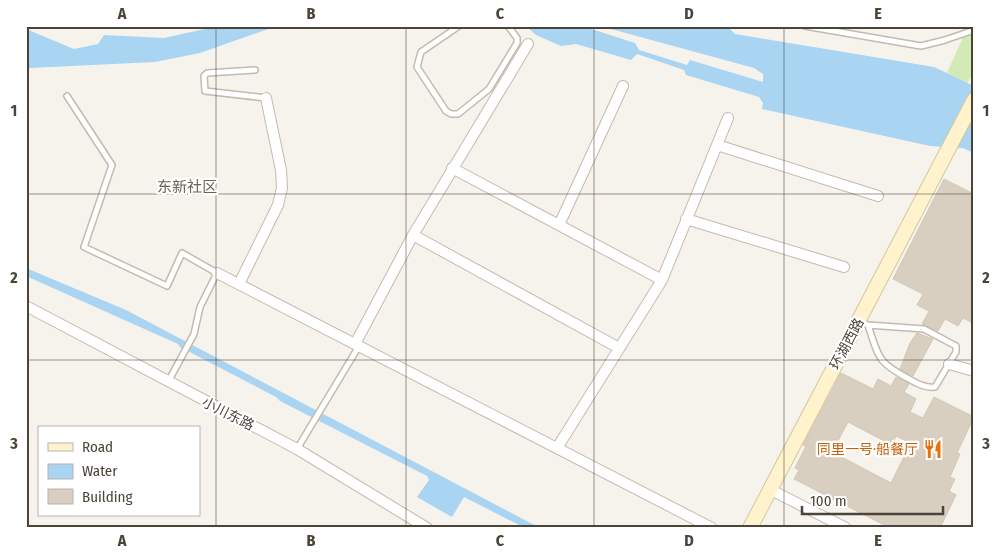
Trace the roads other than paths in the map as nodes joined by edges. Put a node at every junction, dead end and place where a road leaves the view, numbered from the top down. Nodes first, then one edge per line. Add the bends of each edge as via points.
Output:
1 (458, 26) edge
2 (508, 26) edge
3 (805, 26) edge
4 (974, 30) edge
5 (528, 44) dead end
6 (255, 70) dead end
7 (623, 86) dead end
8 (489, 89) junction
9 (67, 96) dead end
10 (498, 96) junction
11 (266, 98) joint
12 (974, 100) edge
13 (728, 118) dead end
14 (717, 145) junction
15 (452, 168) junction
16 (878, 196) dead end
17 (686, 219) junction
18 (559, 225) junction
19 (413, 235) junction
20 (844, 267) dead end
21 (217, 273) junction
22 (662, 280) junction
23 (240, 284) junction
24 (26, 306) edge
25 (863, 323) junction
26 (358, 345) junction
27 (619, 348) junction
28 (949, 364) junction
29 (972, 370) edge
30 (168, 383) junction
31 (558, 448) junction
32 (297, 449) junction
33 (771, 490) junction
34 (827, 523) edge
35 (427, 528) edge
36 (712, 528) edge
37 (750, 528) edge
38 (846, 528) edge

1 - 8 lane via 421,52 418,67 451,114 458,114
2 - 8 lane via 517,43
3 - 4 lane via 921,46
5 - 10 street
6 - 11 lane via 207,73 204,76 205,91
7 - 18 street
8 - 10 lane
9 - 21 lane via 112,165 84,247 167,286 182,253
10 - 15 street
11 - 23 street via 282,188 278,205
12 - 25 main road, 环湖西路
13 - 14 street
14 - 16 street
14 - 17 street
15 - 18 street
15 - 19 street
17 - 20 street
17 - 22 street
18 - 22 street
19 - 26 street
19 - 27 street
21 - 23 street
21 - 30 lane via 200,307 194,334
22 - 27 street
23 - 26 street
24 - 30 street, 小川东路
25 - 28 lane via 924,329 956,346
25 - 28 lane via 877,355 887,368 919,385 935,387
25 - 33 main road, 环湖西路
26 - 31 street
26 - 32 lane
27 - 31 street
28 - 29 street
30 - 32 street, 小川东路
31 - 36 street
32 - 35 street, 小川东路
33 - 34 street
33 - 37 main road, 环湖西路
34 - 38 street

